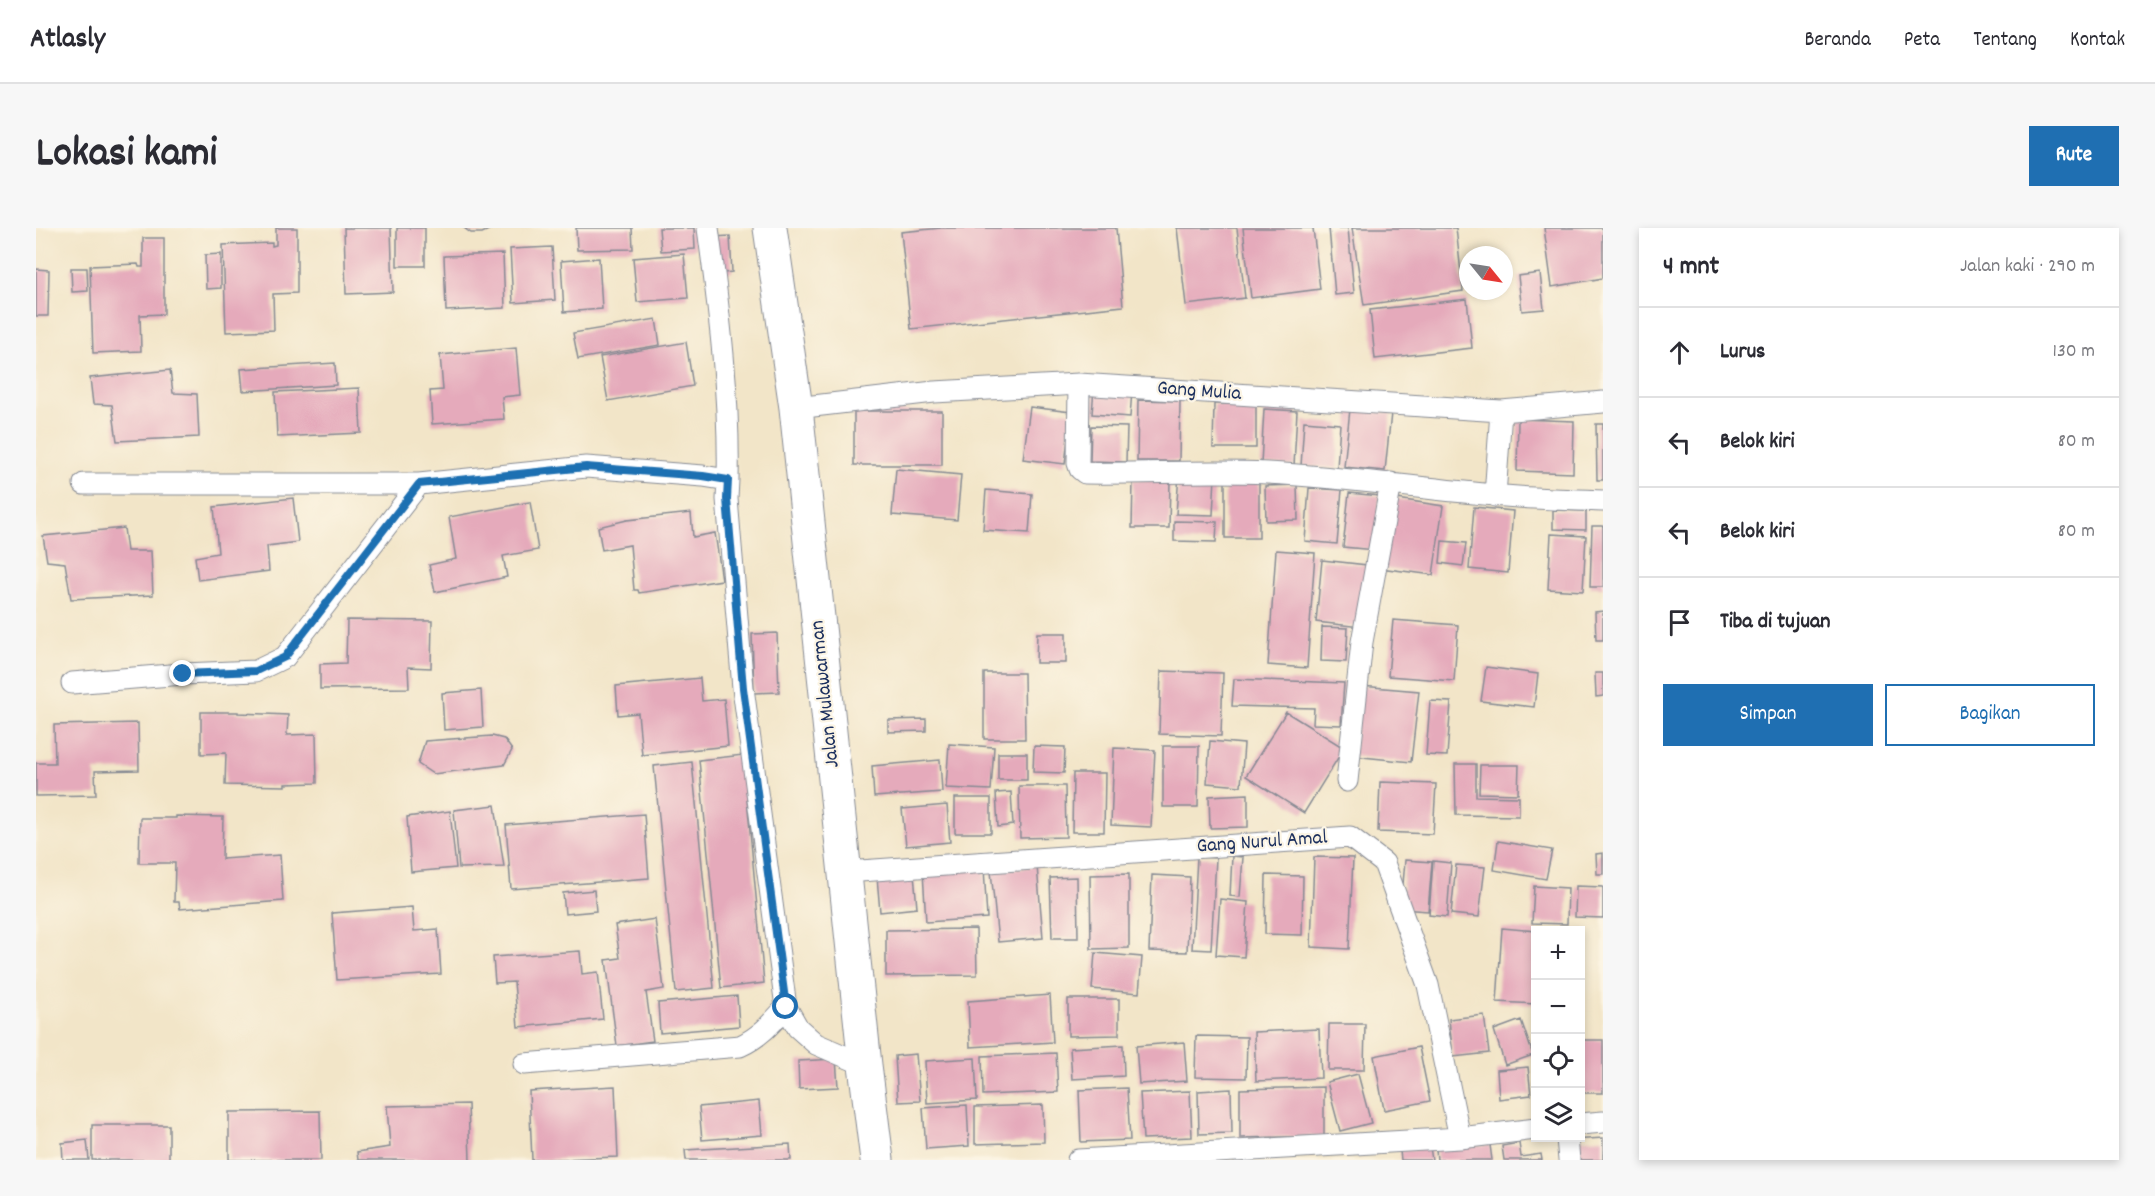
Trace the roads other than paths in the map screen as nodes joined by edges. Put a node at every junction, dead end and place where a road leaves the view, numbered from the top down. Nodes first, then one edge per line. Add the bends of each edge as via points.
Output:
1 (708, 228) edge
2 (770, 228) edge
3 (1078, 384) junction
4 (1603, 402) edge
5 (796, 408) junction
6 (1502, 411) junction
7 (728, 480) junction
8 (1391, 483) junction
9 (84, 484) dead end
10 (419, 484) junction
11 (1495, 496) junction
12 (1603, 501) edge
13 (72, 683) dead end
14 (1347, 781) dead end
15 (846, 872) junction
16 (786, 1007) junction
17 (524, 1064) dead end
18 (865, 1065) junction
19 (1603, 1122) edge
20 (1585, 1124) edge
21 (1531, 1130) edge
22 (1460, 1138) junction
23 (1567, 1142) edge
24 (877, 1160) edge
25 (1078, 1160) edge
26 (1569, 1160) edge

1 - 7 street via 716,285
2 - 5 highway, Jalan Mulawarman
3 - 5 street, Gang Mulia via 934,392
3 - 6 street, Gang Mulia
3 - 8 street via 1078,463 1085,473 1225,471
4 - 6 street, Gang Mulia
5 - 15 highway, Jalan Mulawarman
6 - 11 street
7 - 10 street via 586,467
7 - 16 street via 743,688
8 - 11 street
8 - 14 street via 1362,642
9 - 10 street
10 - 13 street via 285,657 256,671
11 - 12 street
15 - 18 highway, Jalan Mulawarman
15 - 22 street, Gang Nurul Amal via 1350,837 1384,863 1428,985
16 - 17 street via 763,1033 740,1046
16 - 18 street via 798,1028 816,1044
18 - 24 highway, Jalan Mulawarman
19 - 20 street
21 - 22 street
22 - 25 street
23 - 26 street

